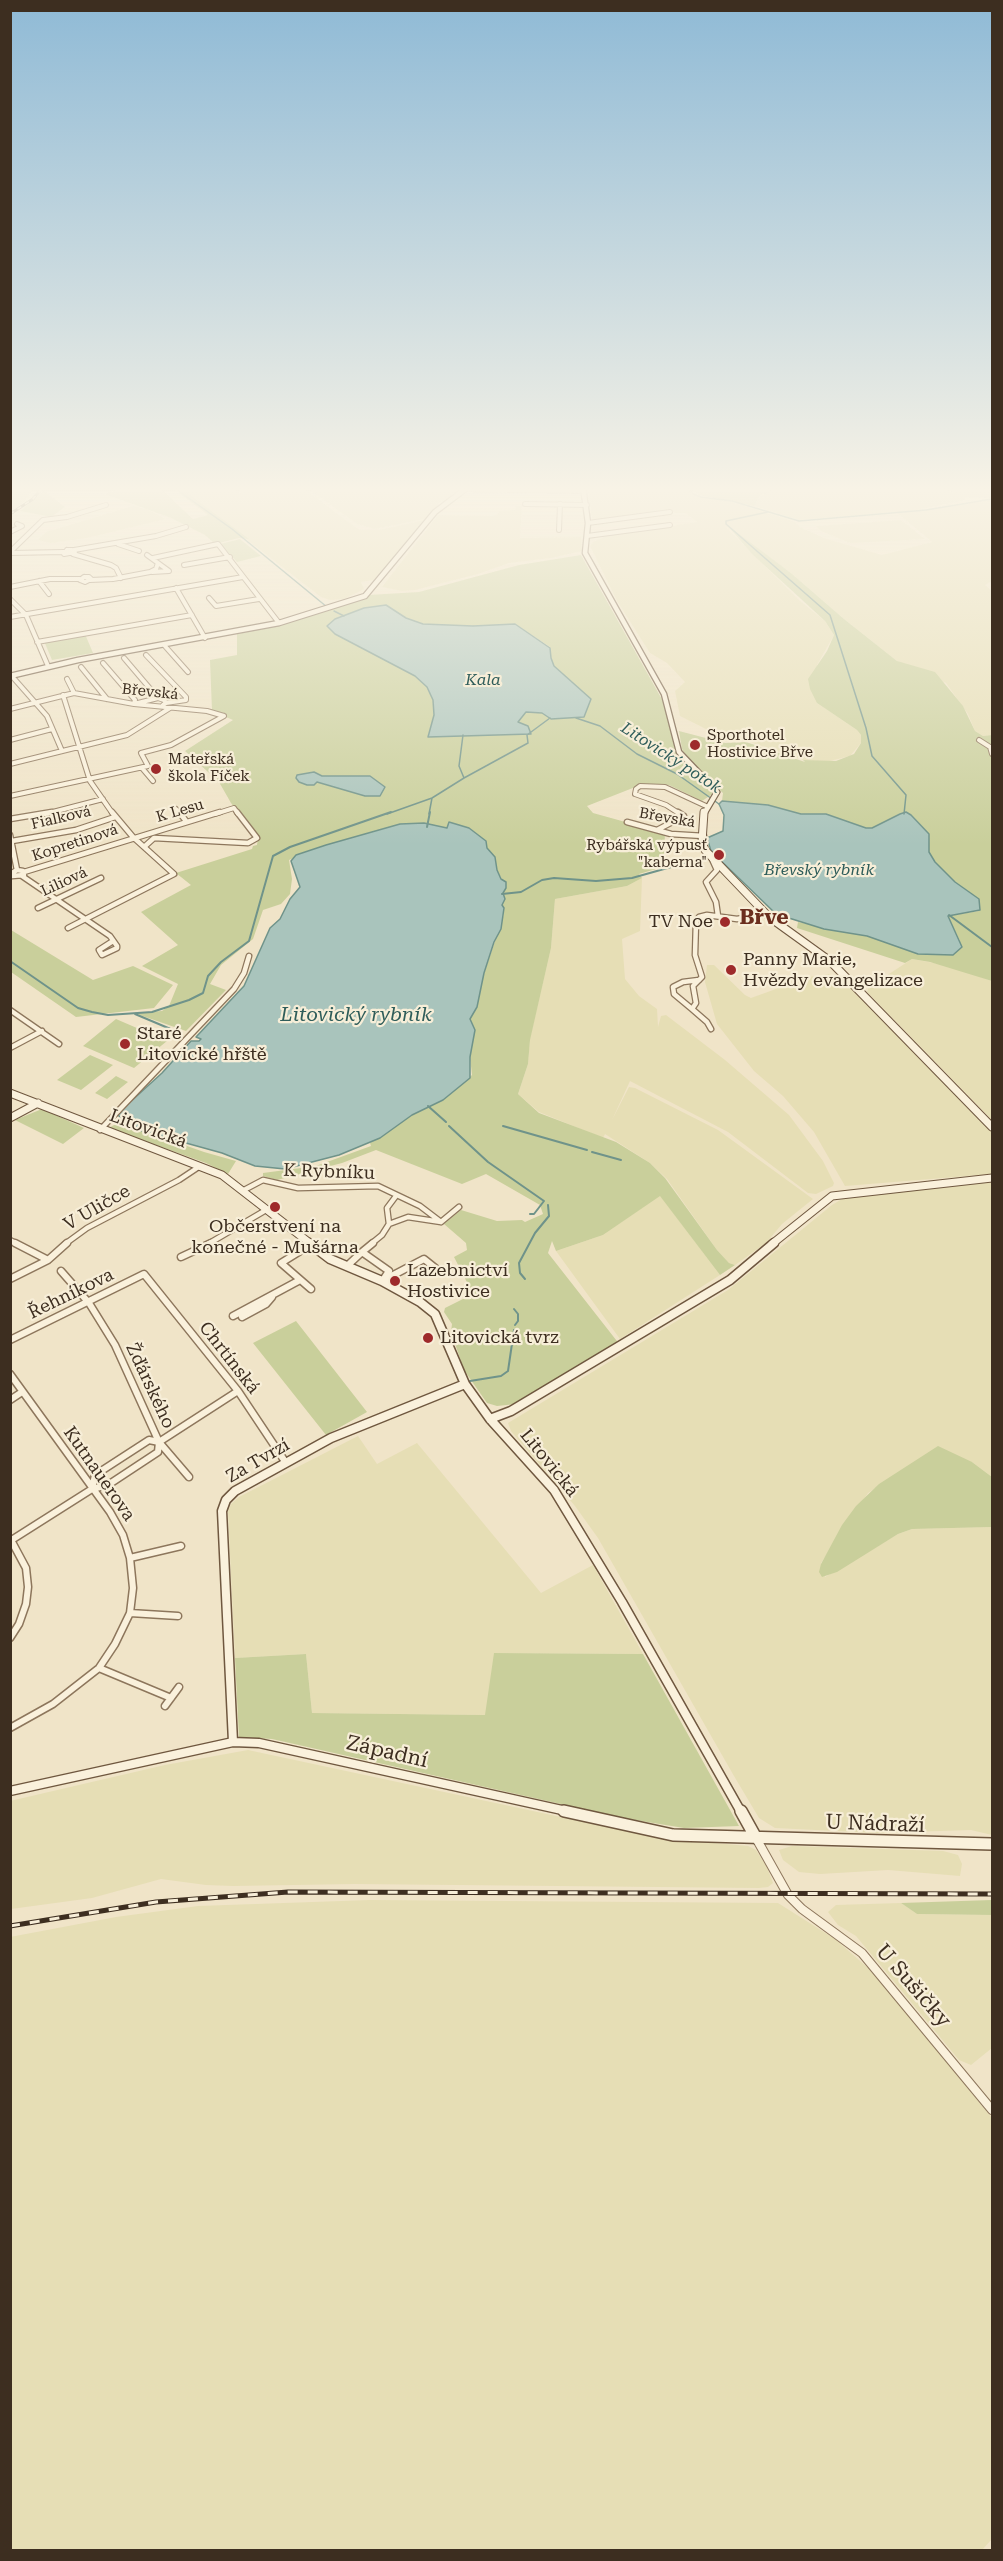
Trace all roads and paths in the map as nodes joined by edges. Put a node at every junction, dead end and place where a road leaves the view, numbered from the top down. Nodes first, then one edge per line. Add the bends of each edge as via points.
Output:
1 (18, 607) edge
2 (73, 607) edge
3 (187, 607) edge
4 (265, 607) edge
5 (334, 607) edge
6 (615, 607) edge
7 (26, 615) junction
8 (192, 615) junction
9 (10, 617) edge
10 (279, 624) junction
11 (205, 638) junction
12 (37, 642) junction
13 (164, 645) junction
14 (146, 655) dead end
15 (124, 658) dead end
16 (103, 663) dead end
17 (48, 666) junction
18 (81, 668) dead end
19 (188, 672) dead end
20 (11, 675) edge
21 (67, 679) dead end
22 (74, 693) junction
23 (63, 695) junction
24 (159, 698) junction
25 (107, 699) junction
26 (36, 702) junction
27 (134, 704) junction
28 (164, 705) junction
29 (171, 707) junction
30 (10, 709) edge
31 (52, 729) junction
32 (10, 740) edge
33 (979, 740) dead end
34 (79, 748) junction
35 (62, 751) junction
36 (993, 754) edge
37 (10, 764) edge
38 (142, 768) junction
39 (90, 781) junction
40 (153, 781) dead end
41 (10, 796) edge
42 (103, 799) junction
43 (706, 806) junction
44 (176, 809) dead end
45 (116, 817) junction
46 (10, 819) edge
47 (186, 821) junction
48 (627, 822) dead end
49 (657, 830) junction
50 (152, 832) junction
51 (10, 835) edge
52 (704, 836) junction
53 (133, 837) junction
54 (154, 838) junction
55 (12, 841) junction
56 (144, 847) junction
57 (711, 857) junction
58 (17, 870) junction
59 (23, 874) junction
60 (11, 876) edge
61 (101, 878) dead end
62 (56, 898) junction
63 (38, 908) dead end
64 (765, 914) junction
65 (718, 916) junction
66 (86, 918) junction
67 (68, 928) dead end
68 (113, 941) junction
69 (249, 956) dead end
70 (699, 980) junction
71 (692, 1009) junction
72 (10, 1010) edge
73 (711, 1029) dead end
74 (42, 1031) junction
75 (59, 1044) dead end
76 (10, 1048) edge
77 (10, 1093) edge
78 (38, 1103) junction
79 (10, 1118) edge
80 (993, 1127) edge
81 (100, 1130) junction
82 (200, 1166) junction
83 (993, 1178) edge
84 (244, 1190) junction
85 (396, 1196) junction
86 (459, 1207) dead end
87 (266, 1210) junction
88 (441, 1222) junction
89 (389, 1224) junction
90 (10, 1240) edge
91 (310, 1245) junction
92 (362, 1252) junction
93 (181, 1257) dead end
94 (48, 1260) junction
95 (347, 1266) junction
96 (61, 1271) dead end
97 (440, 1271) dead end
98 (144, 1274) joint
99 (10, 1279) edge
100 (300, 1280) junction
101 (382, 1281) junction
102 (311, 1289) dead end
103 (272, 1296) junction
104 (89, 1303) junction
105 (233, 1316) dead end
106 (242, 1317) dead end
107 (10, 1340) edge
108 (10, 1374) edge
109 (465, 1384) junction
110 (238, 1391) junction
111 (22, 1392) junction
112 (10, 1400) edge
113 (490, 1419) junction
114 (159, 1442) junction
115 (286, 1463) junction
116 (189, 1477) dead end
117 (92, 1489) junction
118 (11, 1540) edge
119 (181, 1546) dead end
120 (130, 1558) junction
121 (130, 1613) junction
122 (178, 1616) dead end
123 (10, 1638) edge
124 (99, 1668) junction
125 (179, 1687) dead end
126 (171, 1698) junction
127 (165, 1706) dead end
128 (10, 1728) edge
129 (233, 1742) junction
130 (10, 1791) edge
131 (756, 1838) junction
132 (993, 1844) edge
133 (993, 2110) edge

1 - 7 street
2 - 7 street
3 - 8 street
4 - 10 street
5 - 10 street
6 - 43 street via 664,694 679,752 716,789 717,794
7 - 9 street
7 - 12 street
8 - 11 street
8 - 12 street
10 - 11 street
11 - 13 street
12 - 17 street
13 - 17 street
13 - 19 street
14 - 28 street via 186,698
15 - 24 street
16 - 27 street via 135,700
17 - 20 street
18 - 25 street
20 - 26 street
21 - 22 street
22 - 23 street
22 - 25 street, Břevská
23 - 26 street
23 - 34 street
24 - 27 street
24 - 28 street
25 - 27 street, Břevská
26 - 30 street
26 - 31 street
27 - 28 street, Břevská
28 - 29 street, Břevská
29 - 34 street via 127,735
29 - 38 street, Břevská via 224,716 171,745 141,753 148,766
31 - 32 street
31 - 35 street
33 - 36 street
34 - 35 street
34 - 39 street
35 - 37 street
38 - 39 street
38 - 40 street
39 - 41 street
39 - 42 street
42 - 45 street
42 - 46 street
43 - 49 street via 665,787 640,786 635,794 684,816
43 - 52 street
44 - 47 street
45 - 53 street
45 - 55 street, Fialková via 76,830
47 - 50 street, K Lesu
47 - 54 street, K Lesu via 234,808 257,838 248,843
48 - 49 street, Břevská
49 - 52 street, Břevská
50 - 53 street, K Lesu
50 - 54 street
51 - 55 street
52 - 57 street via 703,846
53 - 56 street
53 - 59 street, Kopretinová
54 - 56 street
55 - 58 street
56 - 66 street via 174,874
57 - 64 street
57 - 65 street via 717,870 706,882
58 - 59 street
58 - 60 street
59 - 60 street, Kopretinová
59 - 62 street
61 - 62 street, Liliová
62 - 63 street, Liliová
62 - 66 street
64 - 65 street via 737,919
64 - 80 street via 824,955
65 - 70 street via 699,917 696,921 695,955 702,977
66 - 67 street
66 - 68 street
68 - 68 street via 99,950 102,955 117,948
69 - 81 street via 244,973 227,997
70 - 71 street via 693,986 696,1003
70 - 71 street via 673,987 674,994
71 - 73 street
72 - 74 street
74 - 75 street
74 - 76 street
77 - 78 street, Litovická
78 - 79 street
78 - 81 street, Litovická
81 - 82 street, Litovická
82 - 84 street, Litovická
82 - 94 street, V Uličce via 87,1228
83 - 113 street via 832,1196 730,1280 512,1411
84 - 85 street, K Rybníku via 263,1180 298,1188 378,1186
84 - 87 street, Litovická
85 - 88 street, K Rybníku via 420,1206
85 - 89 street via 387,1208
86 - 88 street
87 - 91 street, Litovická
87 - 93 street
88 - 89 street via 408,1217
89 - 92 street
90 - 94 street
91 - 95 street, Litovická
91 - 100 street via 281,1263
92 - 95 street
92 - 101 street via 389,1271
94 - 99 street, V Uličce
95 - 101 street, Litovická
96 - 104 street, Žďárského
97 - 101 street via 424,1259
98 - 104 street, Řehníkova
98 - 110 street, Chrtínská
100 - 102 street
100 - 103 street
101 - 109 street, Litovická via 435,1314
103 - 105 street
103 - 106 street via 266,1304
104 - 107 street, Řehníkova
104 - 114 street, Žďárského via 115,1345
108 - 111 street, Kutnauerova
109 - 113 street, Litovická
109 - 115 street, Za Tvrzí via 340,1434
110 - 114 street
110 - 115 street, Chrtínská
111 - 112 street
111 - 117 street, Kutnauerova
113 - 131 street, Litovická via 554,1490
114 - 116 street, Žďárského
114 - 117 street via 158,1452 108,1485
114 - 117 street via 149,1440 95,1475
115 - 129 street, Za Tvrzí via 235,1491 222,1511
117 - 118 street
117 - 120 street, Kutnauerova via 123,1535
118 - 123 street via 26,1568 28,1587 19,1624
119 - 120 street
120 - 121 street, Kutnauerova
121 - 122 street
121 - 124 street, Kutnauerova
124 - 126 street
124 - 128 street, Kutnauerova via 53,1704
125 - 126 street
126 - 127 street
129 - 130 street, Západní
129 - 131 street, Západní via 289,1749 673,1835
131 - 132 street, U Nádraží
131 - 133 street, U Sušičky via 788,1894 802,1909 862,1953

